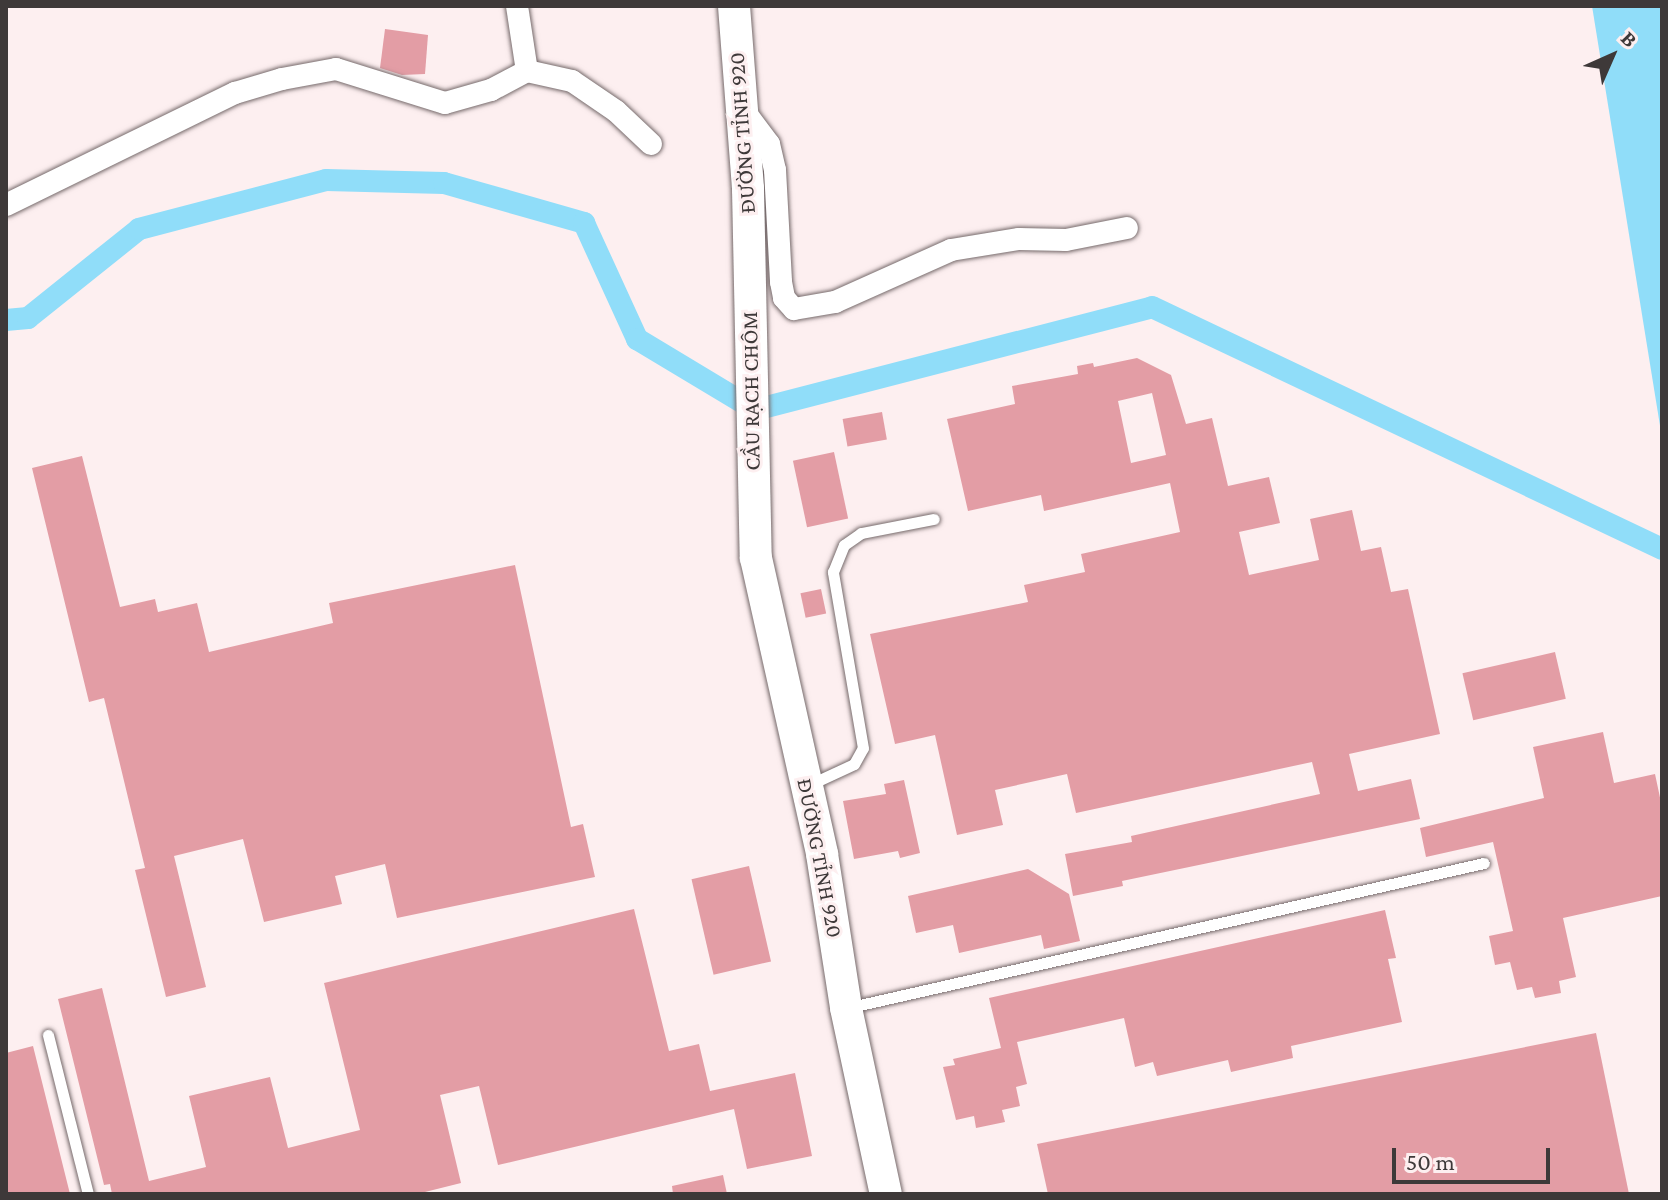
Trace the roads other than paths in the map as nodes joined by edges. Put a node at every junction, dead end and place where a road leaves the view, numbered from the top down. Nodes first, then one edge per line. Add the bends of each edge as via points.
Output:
1 (517, 6) edge
2 (734, 6) edge
3 (527, 71) junction
4 (741, 107) junction
5 (651, 144) dead end
6 (6, 205) edge
7 (1127, 228) dead end
8 (749, 259) joint
9 (934, 519) dead end
10 (753, 522) joint
11 (807, 786) junction
12 (1484, 863) dead end
13 (846, 1008) junction
14 (48, 1035) dead end
15 (88, 1194) edge
16 (886, 1194) edge

1 - 3 street
2 - 4 main road, ĐƯỜNG TỈNH 920
3 - 5 street via 572,81
3 - 6 street via 491,90 445,103 336,69 282,79 235,93
4 - 7 street via 769,144 781,282 784,298 794,309 835,302 951,250 1019,239 1066,240
4 - 8 main road, ĐƯỜNG TỈNH 920
8 - 10 main road, CẦU RẠCH CHÔM
9 - 11 lane via 861,533 844,545 833,572 863,748 854,764
10 - 11 main road, ĐƯỜNG TỈNH 920 via 756,558
11 - 13 main road, ĐƯỜNG TỈNH 920
12 - 13 lane
13 - 16 main road, ĐƯỜNG TỈNH 920
14 - 15 lane

